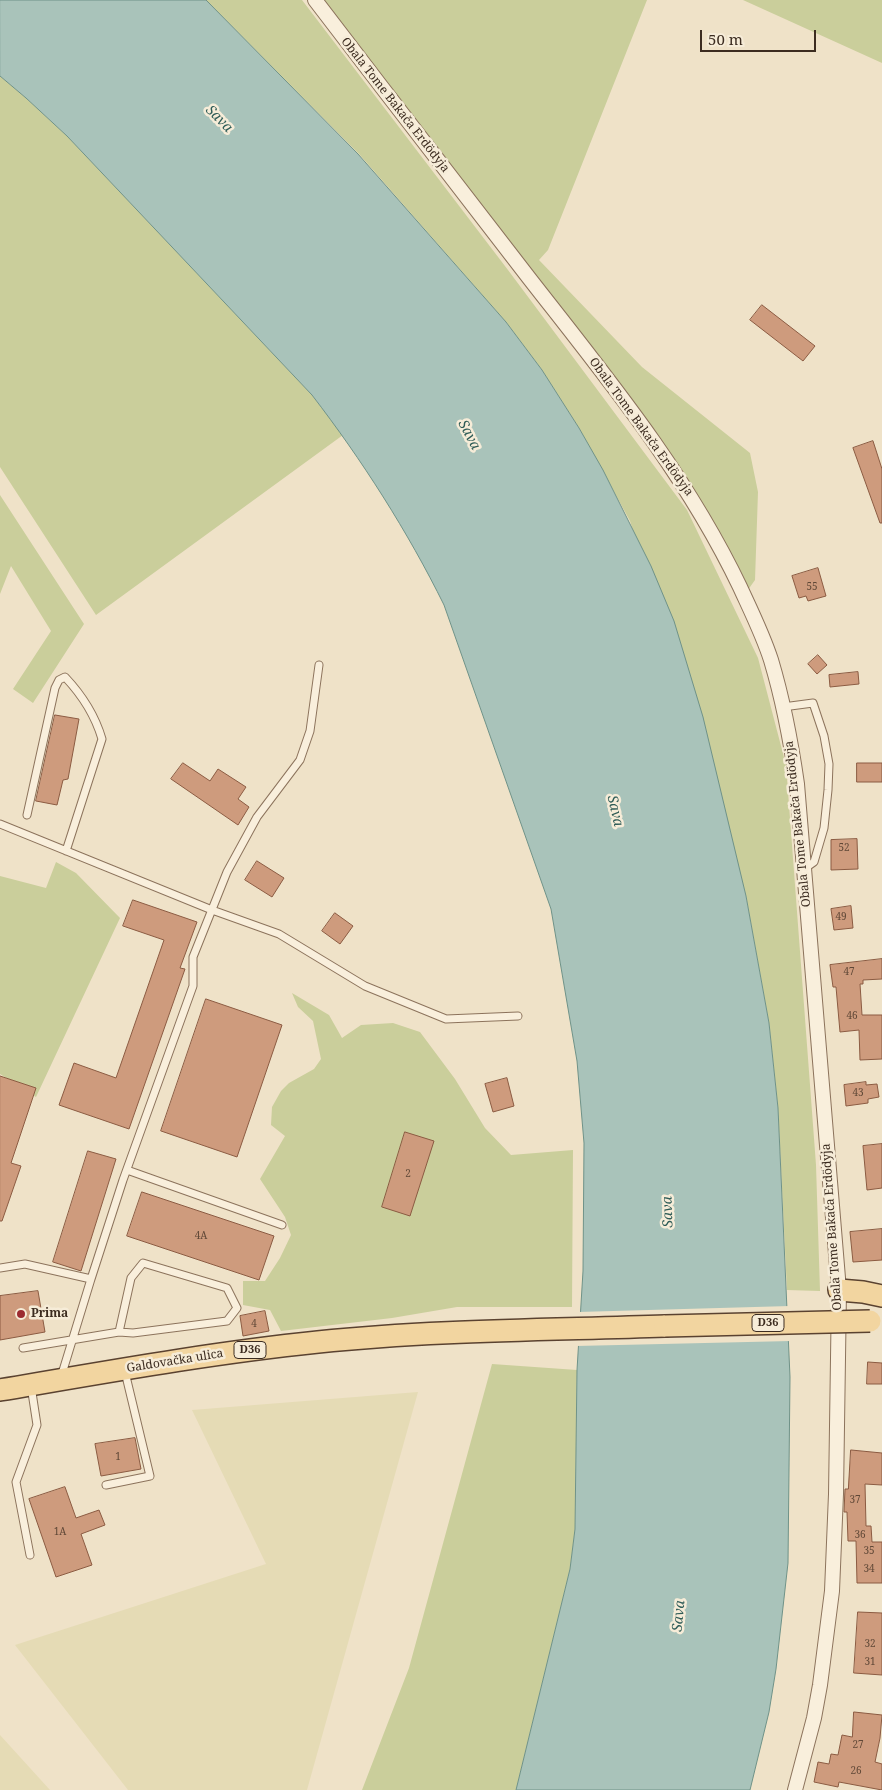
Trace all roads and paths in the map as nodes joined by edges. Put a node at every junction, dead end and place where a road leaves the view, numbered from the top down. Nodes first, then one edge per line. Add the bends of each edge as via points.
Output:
1 (315, 0) edge
2 (319, 666) dead end
3 (783, 707) junction
4 (26, 815) dead end
5 (0, 824) edge
6 (66, 850) junction
7 (804, 869) junction
8 (212, 910) junction
9 (518, 1016) dead end
10 (127, 1170) junction
11 (282, 1225) dead end
12 (0, 1268) edge
13 (91, 1279) junction
14 (839, 1290) junction
15 (882, 1296) edge
16 (876, 1320) edge
17 (119, 1332) junction
18 (72, 1341) junction
19 (23, 1348) dead end
20 (124, 1369) junction
21 (60, 1380) junction
22 (31, 1384) junction
23 (0, 1390) edge
24 (106, 1485) dead end
25 (30, 1555) dead end
26 (795, 1790) edge

1 - 3 street, Obala Tome Bakača Erdödyja via 586,350 677,475 718,544 752,613 770,658
2 - 8 lane via 310,731 300,760 257,817 227,872
3 - 7 street, Obala Tome Bakača Erdödyja via 796,775
3 - 7 lane via 814,703 829,764 824,828 814,862
4 - 6 lane via 55,688 65,677 79,692 102,739
5 - 6 lane
6 - 8 lane
7 - 14 street, Obala Tome Bakača Erdödyja
8 - 9 lane via 279,934 365,986 446,1019
8 - 10 lane via 193,957 193,986
10 - 11 lane
10 - 13 lane
12 - 13 lane via 25,1264
13 - 18 lane
14 - 15 main road
14 - 26 street, Obala Tome Bakača Erdödyja via 832,1592 814,1718
16 - 20 main road, Galdovačka ulica / D36, bridge via 442,1333 309,1343
17 - 17 lane via 130,1278 143,1263 227,1288 237,1308 227,1321 133,1334
17 - 18 lane
18 - 19 lane
18 - 21 lane
20 - 21 main road, Galdovačka ulica / D36
20 - 24 lane via 150,1476
21 - 22 main road, Galdovačka ulica / D36
22 - 23 main road, Galdovačka ulica / D36
22 - 25 lane via 38,1425 16,1482

